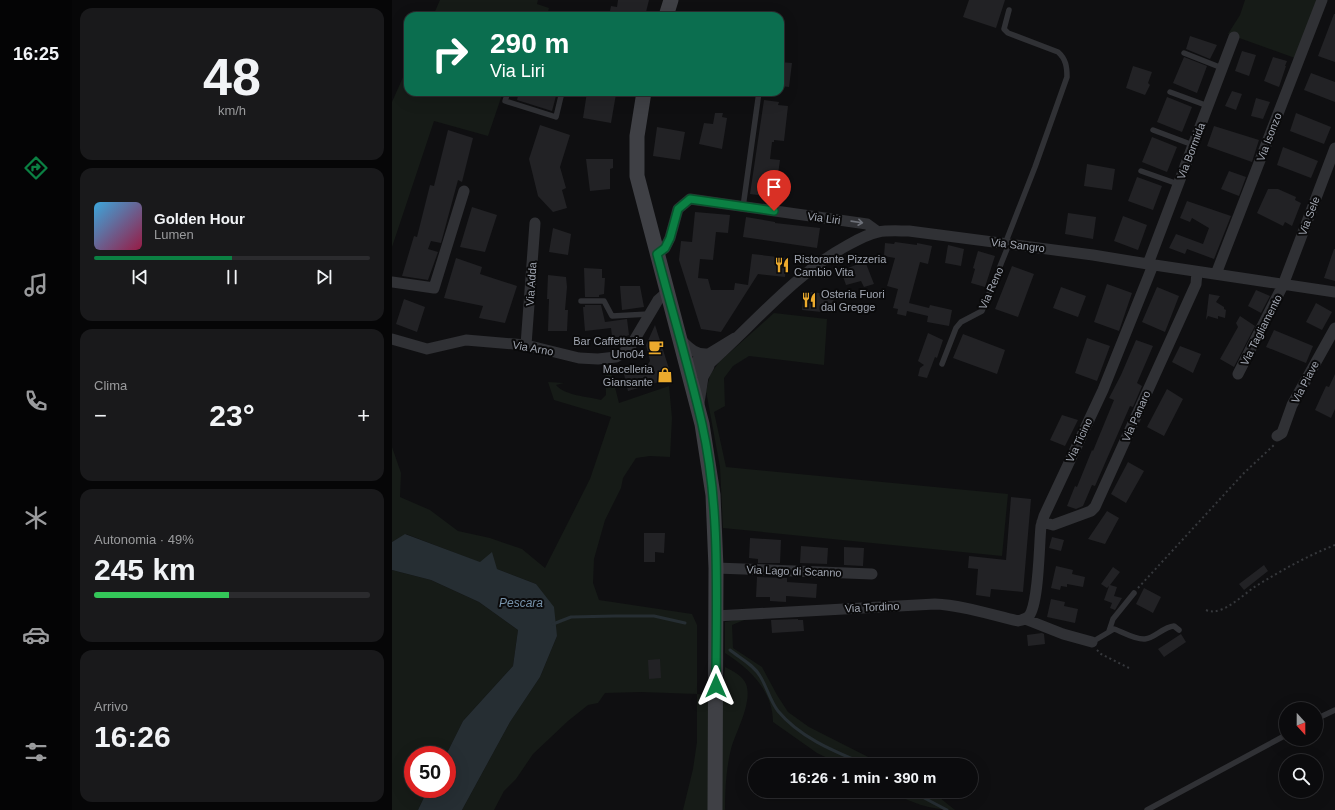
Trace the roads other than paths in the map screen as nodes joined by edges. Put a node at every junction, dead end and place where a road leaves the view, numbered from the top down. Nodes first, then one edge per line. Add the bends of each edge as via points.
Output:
1 (671, 0) edge
2 (1322, 0) edge
3 (1009, 10) dead end
4 (667, 12) edge
5 (1234, 37) dead end
6 (1184, 54) dead end
7 (1222, 68) junction
8 (1170, 92) dead end
9 (507, 96) edge
10 (561, 96) edge
11 (643, 96) edge
12 (758, 96) edge
13 (1208, 106) junction
14 (1153, 130) dead end
15 (1193, 145) junction
16 (1335, 148) edge
17 (1141, 171) dead end
18 (1178, 184) junction
19 (464, 191) dead end
20 (743, 206) junction
21 (535, 223) dead end
22 (878, 232) junction
23 (1007, 244) junction
24 (657, 254) junction
25 (1150, 265) junction
26 (1197, 272) junction
27 (1216, 274) junction
28 (392, 282) edge
29 (1283, 285) junction
30 (667, 292) junction
31 (1335, 292) edge
32 (580, 301) dead end
33 (649, 314) junction
34 (1335, 328) edge
35 (679, 338) junction
36 (392, 339) edge
37 (526, 345) junction
38 (710, 358) junction
39 (942, 364) dead end
40 (689, 374) junction
41 (1238, 374) dead end
42 (698, 409) junction
43 (1277, 436) road end
44 (1042, 522) junction
45 (716, 568) junction
46 (872, 574) dead end
47 (1134, 593) road end
48 (716, 616) junction
49 (1025, 619) junction
50 (1179, 630) dead end
51 (1109, 631) junction
52 (1092, 642) joint
53 (1335, 710) edge
54 (1323, 716) edge
55 (1279, 739) edge
56 (715, 810) edge
57 (1146, 810) edge

1 - 4 main road
2 - 27 street, Via Isonzo
3 - 23 lane, Via Reno via 1004,29 1008,33 1058,52 1064,58 1067,77
5 - 7 street, Via Bormida
6 - 7 lane
7 - 13 street, Via Bormida
8 - 13 lane
9 - 10 lane via 505,101 556,117
11 - 24 main road via 637,136 636,176
12 - 20 lane
13 - 15 street, Via Bormida
14 - 15 lane
15 - 18 street, Via Bormida
16 - 29 street, Via Sele
17 - 18 lane
18 - 25 street, Via Bormida
19 - 28 street via 434,288
20 -> 22 street, Via Liri via 867,224
20 - 24 street, Via Liri via 690,199 678,209 670,238 665,248
21 - 37 street, Via Adda
22 - 23 street, Via Sangro via 909,231
22 - 38 street, Via Sangro via 852,243 818,263
23 - 25 street, Via Sangro
23 - 39 lane, Via Reno via 982,311 961,322 956,328
24 - 30 main road
25 - 26 street, Via Sangro
25 - 44 street, Via Ticino via 1103,390
26 - 27 street, Via Sangro
26 - 44 street, Via Panaro via 1196,284 1095,507 1091,511 1054,525
27 - 29 street, Via Sangro
29 - 31 street, Via Sangro
29 - 41 street, Via Tagliamento
30 - 33 street, Via Arno
30 - 35 main road
32 - 33 lane via 604,301 612,316
33 - 37 street, Via Arno via 629,349 616,357 579,358
34 - 43 street, Via Piave via 1292,405 1282,434
35 - 38 street via 690,349
35 - 40 main road
36 - 37 street, Via Arno via 427,349 466,340
38 - 40 street, Via Sangro via 702,370
38 - 42 street, Via Sangro via 703,377
40 - 42 main road
42 - 45 main road via 712,489
44 - 49 street, Via Ticino via 1035,597 1030,615
45 - 46 street, Via Lago di Scanno
45 - 48 main road
47 - 51 lane via 1114,619
48 - 49 street, Via Tordino via 936,604 957,606 1018,621
48 - 56 main road
49 - 52 street, Via Tordino
50 - 51 lane via 1174,626 1167,627 1147,639 1114,630
51 - 52 lane
53 - 54 lane
55 - 57 lane

